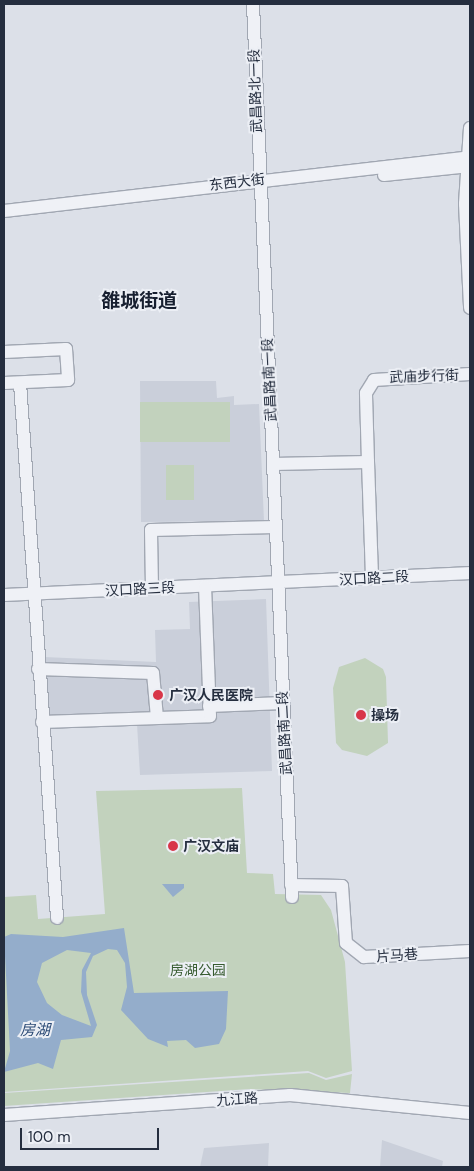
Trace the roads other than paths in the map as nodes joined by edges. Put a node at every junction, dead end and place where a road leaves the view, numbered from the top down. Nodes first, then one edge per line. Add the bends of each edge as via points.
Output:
1 (253, 4) edge
2 (470, 128) edge
3 (468, 162) edge
4 (258, 183) junction
5 (4, 211) edge
6 (4, 220) edge
7 (470, 308) edge
8 (4, 352) edge
9 (470, 374) edge
10 (4, 383) edge
11 (20, 383) junction
12 (368, 462) junction
13 (274, 464) junction
14 (275, 527) junction
15 (470, 573) edge
16 (372, 578) junction
17 (277, 582) junction
18 (205, 586) junction
19 (152, 588) junction
20 (32, 594) junction
21 (4, 595) edge
22 (38, 669) junction
23 (282, 703) junction
24 (210, 706) junction
25 (157, 718) junction
26 (42, 722) junction
27 (292, 891) joint
28 (57, 918) dead end
29 (470, 951) edge
30 (470, 1113) edge
31 (4, 1115) edge

1 - 4 street, 武昌路北一段
2 - 3 street
3 - 4 street, 东西大街
3 - 7 street
4 - 5 street, 东西大街
4 - 6 street, 东西大街
4 - 13 street, 武昌路南一段
8 - 11 street via 66,349 68,380
9 - 12 street, 武庙步行街 via 374,380 366,393
10 - 11 street
11 - 20 street
12 - 13 street
12 - 16 street, 武庙步行街
13 - 14 street, 武昌路南一段
14 - 17 street, 武昌路南一段
14 - 19 street via 151,530
15 - 16 street, 汉口路二段
16 - 17 street, 汉口路二段
17 - 18 street, 汉口路三段
17 - 23 street, 武昌路南二段
18 - 19 street, 汉口路三段
18 - 24 street
19 - 20 street, 汉口路三段
20 - 21 street, 汉口路三段
20 - 22 street
22 - 25 street via 153,673
22 - 26 street
23 - 24 street
23 - 27 street, 武昌路南二段
24 - 25 street via 210,716
25 - 26 street
26 - 28 street
27 - 29 street, 片马巷 via 342,886 346,943 364,957
30 - 31 street, 九江路 via 290,1095

